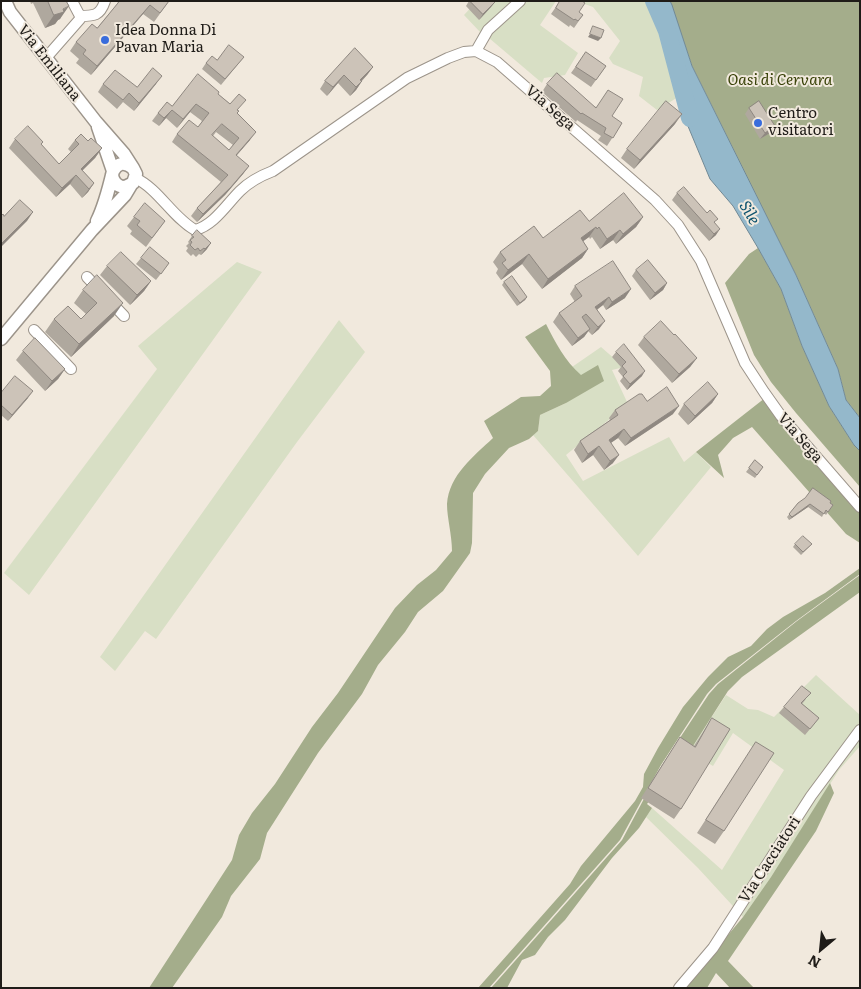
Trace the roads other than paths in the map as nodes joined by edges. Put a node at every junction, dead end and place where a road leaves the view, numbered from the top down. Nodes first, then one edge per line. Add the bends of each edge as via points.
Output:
1 (5, 1) edge
2 (105, 1) edge
3 (520, 1) edge
4 (73, 2) edge
5 (80, 16) junction
6 (476, 51) junction
7 (45, 59) junction
8 (96, 122) junction
9 (112, 173) junction
10 (133, 177) junction
11 (92, 230) junction
12 (87, 276) dead end
13 (124, 316) dead end
14 (34, 330) dead end
15 (1, 339) edge
16 (71, 369) dead end
17 (860, 507) edge
18 (860, 730) edge
19 (679, 988) edge

1 - 7 main road, Via Emiliana
2 - 5 street via 94,16
3 - 6 street via 488,30
4 - 5 street
5 - 7 street
6 - 10 street via 448,58 407,78 273,171 256,178 204,227 195,230 187,225 147,186
6 - 17 street, Via Sega via 497,62 655,200 678,225 701,260 744,363 781,416
7 - 8 main road, Via Emiliana
8 - 9 main road, Via Emiliana
8 - 10 main road, Via Emiliana via 124,154
9 - 10 main road via 125,163
9 - 10 main road via 117,185 125,187
9 - 11 main road via 103,209
10 - 11 main road via 124,195
11 - 15 main road
12 - 13 street
14 - 16 street
18 - 19 street, Via Cacciatori via 811,796 713,948

